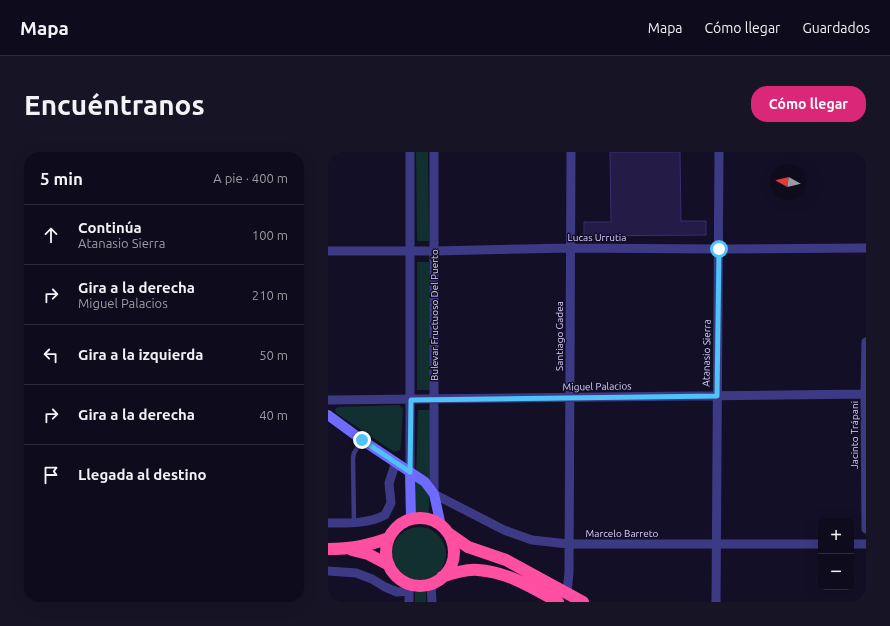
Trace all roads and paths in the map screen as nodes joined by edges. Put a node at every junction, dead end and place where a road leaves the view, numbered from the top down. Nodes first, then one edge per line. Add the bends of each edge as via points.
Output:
1 (410, 152) edge
2 (434, 152) edge
3 (571, 152) edge
4 (720, 152) edge
5 (570, 248) junction
6 (866, 248) edge
7 (719, 249) junction
8 (328, 251) edge
9 (410, 251) junction
10 (434, 251) junction
11 (866, 342) edge
12 (866, 394) edge
13 (717, 396) junction
14 (569, 398) junction
15 (434, 399) junction
16 (328, 400) edge
17 (411, 400) junction
18 (328, 415) edge
19 (362, 440) junction
20 (396, 462) junction
21 (410, 472) junction
22 (434, 494) junction
23 (411, 519) junction
24 (354, 523) junction
25 (328, 524) edge
26 (444, 529) junction
27 (866, 529) edge
28 (389, 538) junction
29 (568, 544) junction
30 (818, 544) edge
31 (854, 544) edge
32 (866, 544) edge
33 (716, 545) junction
34 (328, 549) edge
35 (346, 549) junction
36 (389, 565) junction
37 (328, 571) edge
38 (442, 577) junction
39 (431, 583) junction
40 (409, 587) junction
41 (562, 597) edge
42 (409, 602) edge
43 (432, 602) edge
44 (583, 602) edge
45 (716, 602) edge

1 - 9 street
2 - 10 street, Bulevar Fructuoso Del Puerto
3 - 5 street, Santiago Gadea
4 - 7 street, Atanasio Sierra
5 - 7 street, Lucas Urrutia
5 - 10 street, Lucas Urrutia
5 - 14 street, Santiago Gadea
6 - 7 street, Lucas Urrutia
7 - 13 street, Atanasio Sierra
8 - 9 street, Lucas Urrutia
9 - 10 street, Lucas Urrutia
9 - 17 street
10 - 15 street, Bulevar Fructuoso Del Puerto
11 - 12 street, Jacinto Trápani
12 - 13 street, Miguel Palacios
12 - 27 street, Jacinto Trápani
13 - 14 street, Miguel Palacios
13 - 33 street, Atanasio Sierra
14 - 15 street, Miguel Palacios
14 - 29 street, Santiago Gadea
15 - 17 street, Miguel Palacios
15 - 22 street, Bulevar Fructuoso Del Puerto
16 - 17 street, Miguel Palacios
17 - 21 street
18 - 19 street
19 - 20 street
19 - 24 lane via 353,458
20 - 21 street
20 - 24 street via 389,483 391,503 385,515
21 - 22 street via 426,482
21 - 23 street
22 - 26 street, Bulevar Fructuoso Del Puerto
22 - 29 street, Marcelo Barreto via 504,530 532,540
23 - 26 highway via 434,520
23 - 28 highway via 394,529
24 - 25 street
26 - 38 highway via 452,541 453,551 452,560
26 - 41 highway via 468,547 506,560
28 - 35 highway via 370,545
28 - 36 highway via 386,547
29 - 33 street, Marcelo Barreto
29 - 41 street, Santiago Gadea via 569,572
30 - 33 street, Marcelo Barreto
31 - 32 street
33 - 45 street, Atanasio Sierra
34 - 35 highway
35 - 36 highway via 368,554
36 - 40 highway via 393,573
37 - 40 street via 356,573 397,592
38 - 39 highway
38 - 41 highway via 477,570 503,574
39 - 40 highway
39 - 43 street
40 - 42 street
41 - 44 highway

